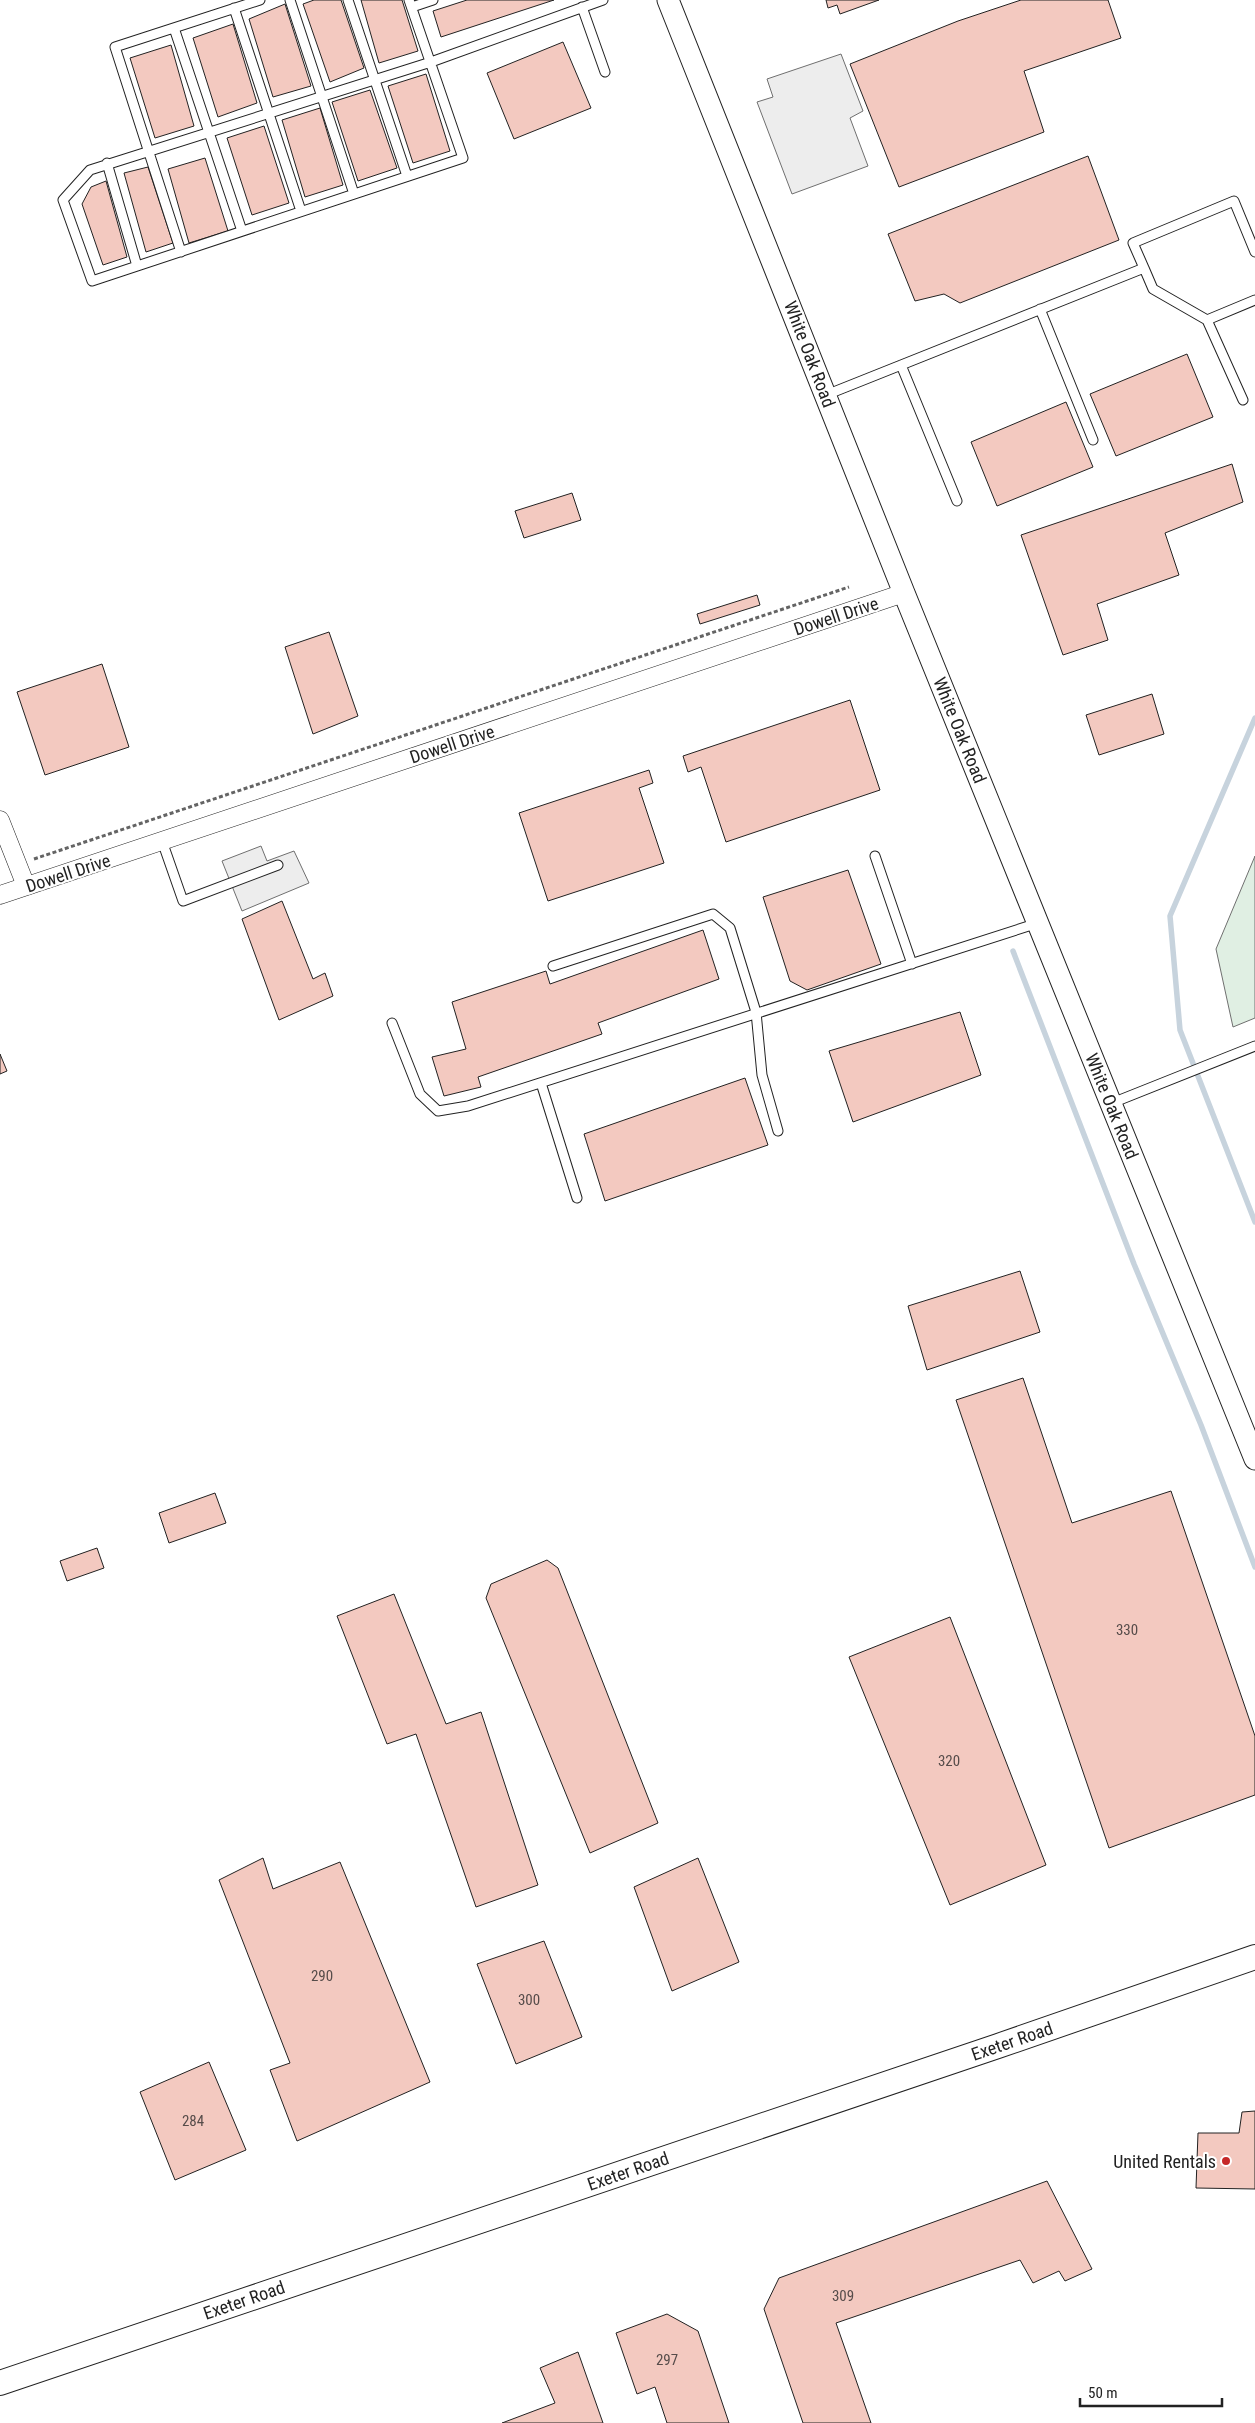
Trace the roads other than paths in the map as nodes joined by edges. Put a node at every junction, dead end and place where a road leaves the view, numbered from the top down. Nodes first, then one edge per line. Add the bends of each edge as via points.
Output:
1 (260, 0) edge
2 (290, 0) edge
3 (348, 0) edge
4 (433, 0) edge
5 (603, 0) edge
6 (668, 0) edge
7 (411, 4) edge
8 (582, 7) junction
9 (234, 8) junction
10 (174, 28) junction
11 (432, 62) junction
12 (605, 72) dead end
13 (374, 80) junction
14 (322, 97) junction
15 (268, 114) junction
16 (209, 132) junction
17 (149, 152) junction
18 (107, 163) junction
19 (407, 176) junction
20 (354, 194) junction
21 (300, 212) junction
22 (242, 231) junction
23 (181, 252) junction
24 (1255, 252) edge
25 (137, 266) junction
26 (1144, 268) junction
27 (1255, 300) edge
28 (1040, 309) junction
29 (1207, 320) junction
30 (900, 365) junction
31 (826, 395) junction
32 (1243, 400) dead end
33 (1093, 440) dead end
34 (957, 501) dead end
35 (904, 593) junction
36 (0, 820) edge
37 (162, 841) junction
38 (875, 856) dead end
39 (278, 865) dead end
40 (26, 886) junction
41 (0, 895) edge
42 (1038, 923) junction
43 (912, 964) junction
44 (553, 966) dead end
45 (756, 1012) junction
46 (392, 1023) dead end
47 (1255, 1046) edge
48 (541, 1083) junction
49 (1112, 1104) junction
50 (778, 1131) dead end
51 (577, 1198) dead end
52 (1255, 1460) edge
53 (1255, 1957) edge
54 (0, 2383) edge

1 - 9 lane
2 - 14 lane
3 - 13 lane
4 - 7 lane
5 - 8 lane
6 - 31 street, White Oak Road
7 - 11 lane
8 - 11 lane
8 - 12 lane
9 - 10 lane
9 - 15 lane
10 - 16 lane
10 - 17 lane via 116,47
11 - 13 lane
11 - 19 lane via 464,158
13 - 14 lane
13 - 19 lane
14 - 15 lane
14 - 20 lane
15 - 16 lane
15 - 21 lane
16 - 17 lane
16 - 22 lane
17 - 18 lane
17 - 23 lane
18 - 25 lane
18 - 25 lane via 90,170 63,200 92,281
19 - 20 lane
20 - 21 lane
21 - 22 lane
22 - 23 lane
23 - 25 lane
24 - 26 lane via 1234,201 1133,243
26 - 28 lane
26 - 29 lane via 1152,288
27 - 29 lane
28 - 30 lane
28 - 33 lane
29 - 32 lane
30 - 31 lane
30 - 34 lane
31 - 35 street, White Oak Road
35 - 37 street, Dowell Drive
35 - 42 street, White Oak Road
36 - 40 street
37 - 39 lane via 183,901
37 - 40 street, Dowell Drive
38 - 43 lane
40 - 41 street, Dowell Drive
42 - 43 lane
42 - 49 street, White Oak Road
43 - 45 lane
44 - 45 lane via 713,914 730,928
45 - 48 lane
45 - 50 lane via 762,1075
46 - 48 lane via 420,1094 438,1111 468,1106
47 - 49 lane
48 - 51 lane
49 - 52 street, White Oak Road
53 - 54 main road, Exeter Road

